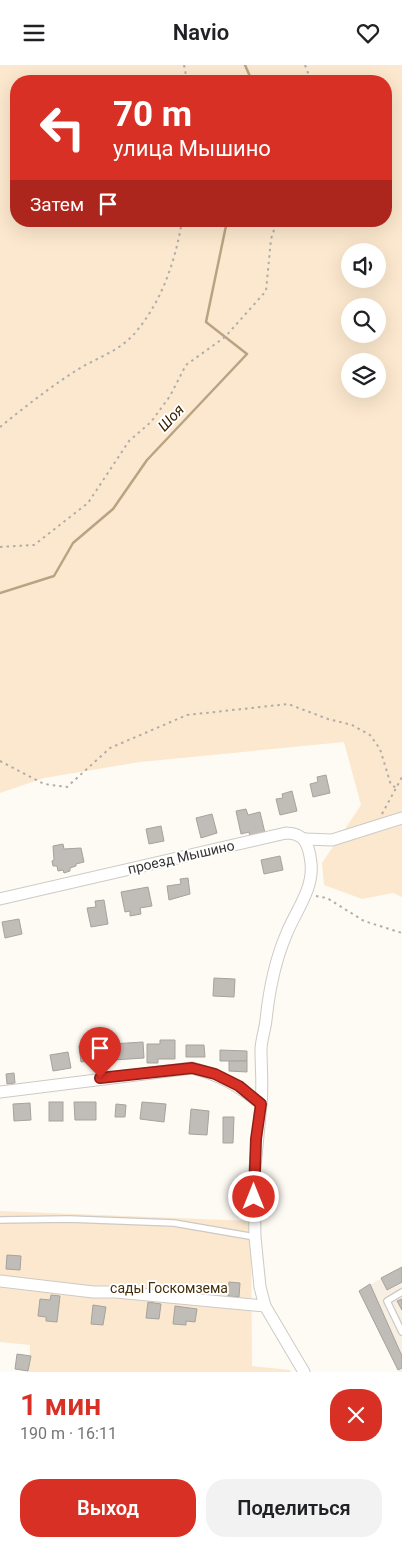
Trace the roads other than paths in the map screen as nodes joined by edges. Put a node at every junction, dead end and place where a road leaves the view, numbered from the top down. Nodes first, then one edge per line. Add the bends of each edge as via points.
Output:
1 (402, 818) edge
2 (305, 839) junction
3 (0, 899) edge
4 (0, 1092) edge
5 (261, 1104) junction
6 (0, 1220) edge
7 (255, 1237) junction
8 (0, 1281) edge
9 (402, 1292) edge
10 (265, 1307) junction
11 (402, 1331) edge
12 (304, 1372) edge

1 - 2 street, проезд Мышино via 332,840
2 - 3 street, проезд Мышино via 296,833 286,833
2 - 5 street via 312,865 306,896 283,943 267,1001 261,1049
4 - 5 street via 192,1068 215,1074 239,1086
5 - 7 street via 254,1178
6 - 7 lane via 174,1223
7 - 10 street
8 - 10 street
9 - 11 lane via 387,1301
10 - 12 street

